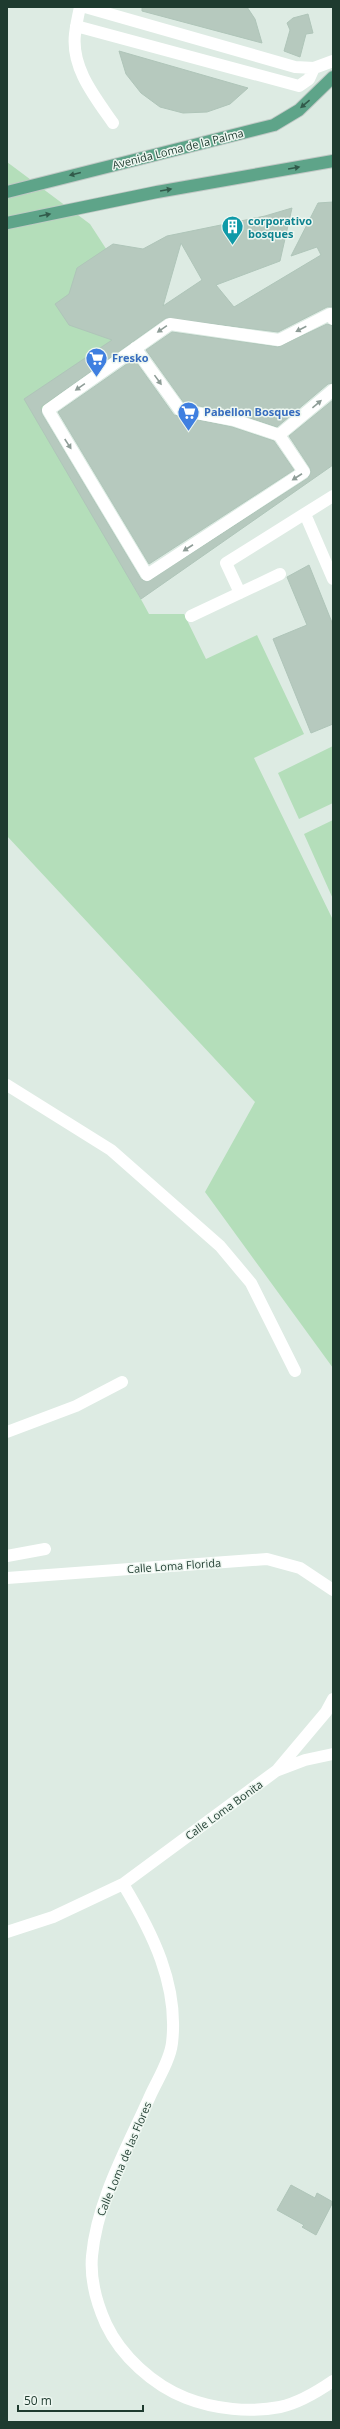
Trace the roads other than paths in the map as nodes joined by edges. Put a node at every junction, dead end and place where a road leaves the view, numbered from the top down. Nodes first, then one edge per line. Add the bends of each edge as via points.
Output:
1 (80, 7) edge
2 (85, 7) edge
3 (76, 26) junction
4 (333, 61) edge
5 (314, 68) junction
6 (333, 77) edge
7 (113, 123) dead end
8 (333, 161) edge
9 (7, 192) edge
10 (7, 223) edge
11 (332, 312) edge
12 (135, 348) junction
13 (333, 390) edge
14 (279, 435) junction
15 (333, 496) edge
16 (305, 514) junction
17 (280, 574) dead end
18 (333, 579) edge
19 (240, 593) junction
20 (191, 616) dead end
21 (7, 1084) edge
22 (295, 1371) dead end
23 (122, 1382) dead end
24 (7, 1432) edge
25 (45, 1549) dead end
26 (7, 1556) edge
27 (7, 1578) edge
28 (333, 1590) edge
29 (333, 1699) edge
30 (333, 1754) edge
31 (276, 1771) junction
32 (123, 1884) junction
33 (7, 1932) edge
34 (333, 2382) edge

1 - 3 street
2 - 5 street via 295,67
3 - 5 street via 299,86 309,79
3 - 7 street via 74,35 78,66 94,96
4 - 5 street
6 -> 9 main road, Avenida Loma de la Palma via 298,110 274,125
10 -> 8 main road via 127,197
11 -> 12 street via 280,340 170,324
12 -> 14 street via 180,410 234,420
12 - 14 street via 48,410 147,575 304,472
14 -> 13 street
15 - 16 street
16 - 18 street
16 - 19 street via 226,563
17 - 19 street
19 - 20 street
21 - 22 street via 111,1150 220,1246 251,1282
23 - 24 street via 76,1406
25 - 26 street
27 - 28 street, Calle Loma Florida via 267,1559 300,1568
29 - 31 street via 326,1712
30 - 31 street, Calle Loma Bonita via 304,1760
31 - 32 street, Calle Loma Bonita
32 - 33 street, Calle Loma Bonita via 53,1917
32 - 34 street, Calle Loma de las Flores via 149,1928 165,1970 174,2014 172,2045 99,2214 91,2258 97,2304 114,2341 143,2371 171,2392 206,2406 248,2409 281,2407 314,2394

